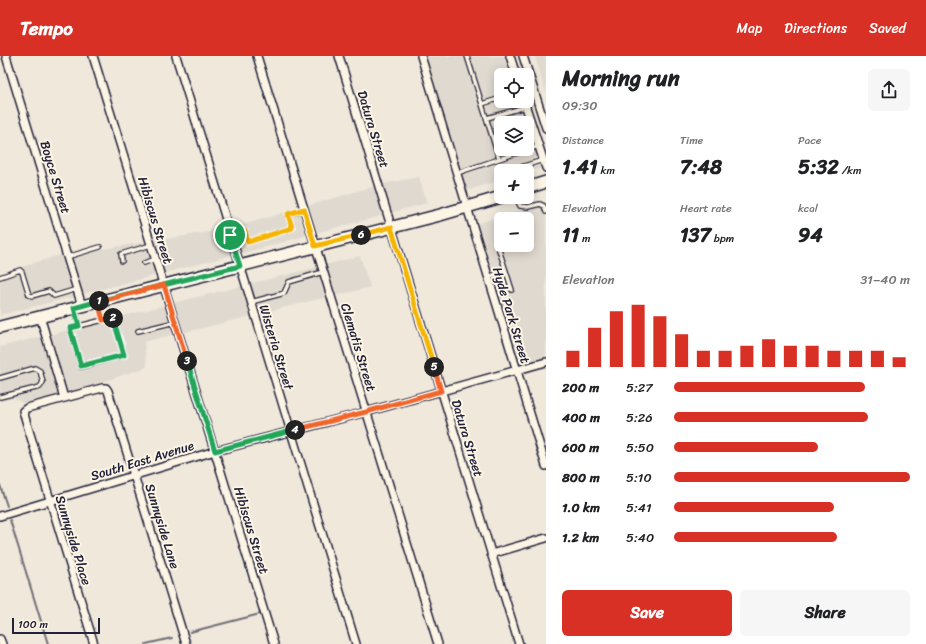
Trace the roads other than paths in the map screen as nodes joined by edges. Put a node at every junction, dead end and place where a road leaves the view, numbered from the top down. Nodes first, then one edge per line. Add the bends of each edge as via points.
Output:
1 (6, 56) edge
2 (93, 56) edge
3 (176, 56) edge
4 (257, 56) edge
5 (339, 56) edge
6 (421, 56) edge
7 (468, 56) edge
8 (510, 56) edge
9 (523, 56) edge
10 (514, 68) edge
11 (494, 100) edge
12 (482, 104) junction
13 (514, 108) edge
14 (526, 108) edge
15 (487, 118) junction
16 (546, 128) edge
17 (538, 146) junction
18 (500, 159) junction
19 (543, 160) junction
20 (530, 164) edge
21 (546, 168) edge
22 (457, 173) junction
23 (546, 182) edge
24 (534, 186) edge
25 (494, 199) edge
26 (519, 204) edge
27 (467, 207) junction
28 (304, 209) junction
29 (546, 212) edge
30 (391, 227) junction
31 (230, 235) junction
32 (151, 245) junction
33 (315, 246) junction
34 (100, 247) dead end
35 (500, 252) edge
36 (67, 257) junction
37 (156, 259) junction
38 (122, 261) dead end
39 (144, 263) dead end
40 (240, 266) junction
41 (506, 271) junction
42 (323, 272) junction
43 (488, 276) junction
44 (0, 277) edge
45 (164, 285) junction
46 (77, 289) junction
47 (512, 290) dead end
48 (98, 302) junction
49 (251, 302) junction
50 (78, 307) junction
51 (40, 316) junction
52 (103, 320) junction
53 (175, 322) junction
54 (79, 326) junction
55 (0, 327) edge
56 (138, 331) dead end
57 (546, 362) edge
58 (517, 371) junction
59 (0, 378) edge
60 (441, 391) junction
61 (0, 397) edge
62 (64, 398) junction
63 (366, 412) junction
64 (290, 431) junction
65 (215, 451) junction
66 (546, 466) edge
67 (134, 474) junction
68 (49, 500) junction
69 (0, 516) edge
70 (546, 538) edge
71 (491, 554) junction
72 (0, 639) edge
73 (2, 644) edge
74 (94, 644) edge
75 (186, 644) edge
76 (274, 644) edge
77 (356, 644) edge
78 (438, 644) edge
79 (519, 644) edge

1 - 36 street, Boyce Street
2 - 32 street, Hibiscus Street
3 - 31 street, Wisteria Street
4 - 28 street, Clematis Street
5 - 30 street, Datura Street
6 - 22 street, Hyde Park Street
7 - 12 lane
8 - 10 street
9 - 16 street
11 - 12 lane
12 - 15 lane
13 - 15 lane
14 - 17 street
15 - 18 lane
17 - 18 lane
17 - 19 street
18 - 22 lane
19 - 20 lane
19 - 21 street
22 - 27 street, Hyde Park Street
23 - 24 main road
25 - 27 main road
26 - 29 lane via 528,207 540,204
27 - 30 main road
27 - 43 street, Hyde Park Street
28 - 31 lane via 288,214 292,228 248,242 245,231
28 - 33 street, Clematis Street
30 - 33 main road
30 - 60 street, Datura Street
31 - 40 street, Wisteria Street
32 - 37 street, Hibiscus Street
32 - 38 lane via 120,254
33 - 40 main road
33 - 42 street, Clematis Street
34 - 36 lane
35 - 41 lane
36 - 46 street, Boyce Street
37 - 39 lane
37 - 45 street, Hibiscus Street
40 - 45 main road
40 - 49 street, Wisteria Street
41 - 43 lane
41 - 47 lane
42 - 49 lane via 289,282 284,293
42 - 63 street, Clematis Street
43 - 58 street, Hyde Park Street
44 - 46 lane via 20,270 29,295 32,296 49,291 54,296
45 - 48 main road
45 - 53 street, Hibiscus Street
46 - 50 street, Boyce Street
48 - 50 main road
48 - 52 lane
49 - 64 street, Wisteria Street
50 - 51 main road
50 - 54 lane
51 - 55 main road
51 - 62 street
52 - 54 lane
52 - 54 lane via 113,317 124,355 81,366 70,328
53 - 56 lane
53 - 65 street, Hibiscus Street
57 - 58 street, South East Avenue
58 - 60 street, South East Avenue
58 - 66 street, Hyde Park Street
59 - 61 lane via 35,368 40,371 43,382 40,387
60 - 63 street, South East Avenue
60 - 71 street, Datura Street
62 - 67 street, Sunnyside Lane via 106,388
62 - 68 street, Sunnyside Place via 25,409 24,416
63 - 64 street, South East Avenue
63 - 78 street, Clematis Street
64 - 65 street, South East Avenue
64 - 77 street, Wisteria Street
65 - 67 street, South East Avenue
65 - 76 street, Hibiscus Street
67 - 68 street, South East Avenue
67 - 75 street, Sunnyside Lane
68 - 69 street, South East Avenue
68 - 74 street, Sunnyside Place
70 - 71 street
71 - 79 street, Datura Street
72 - 73 street

